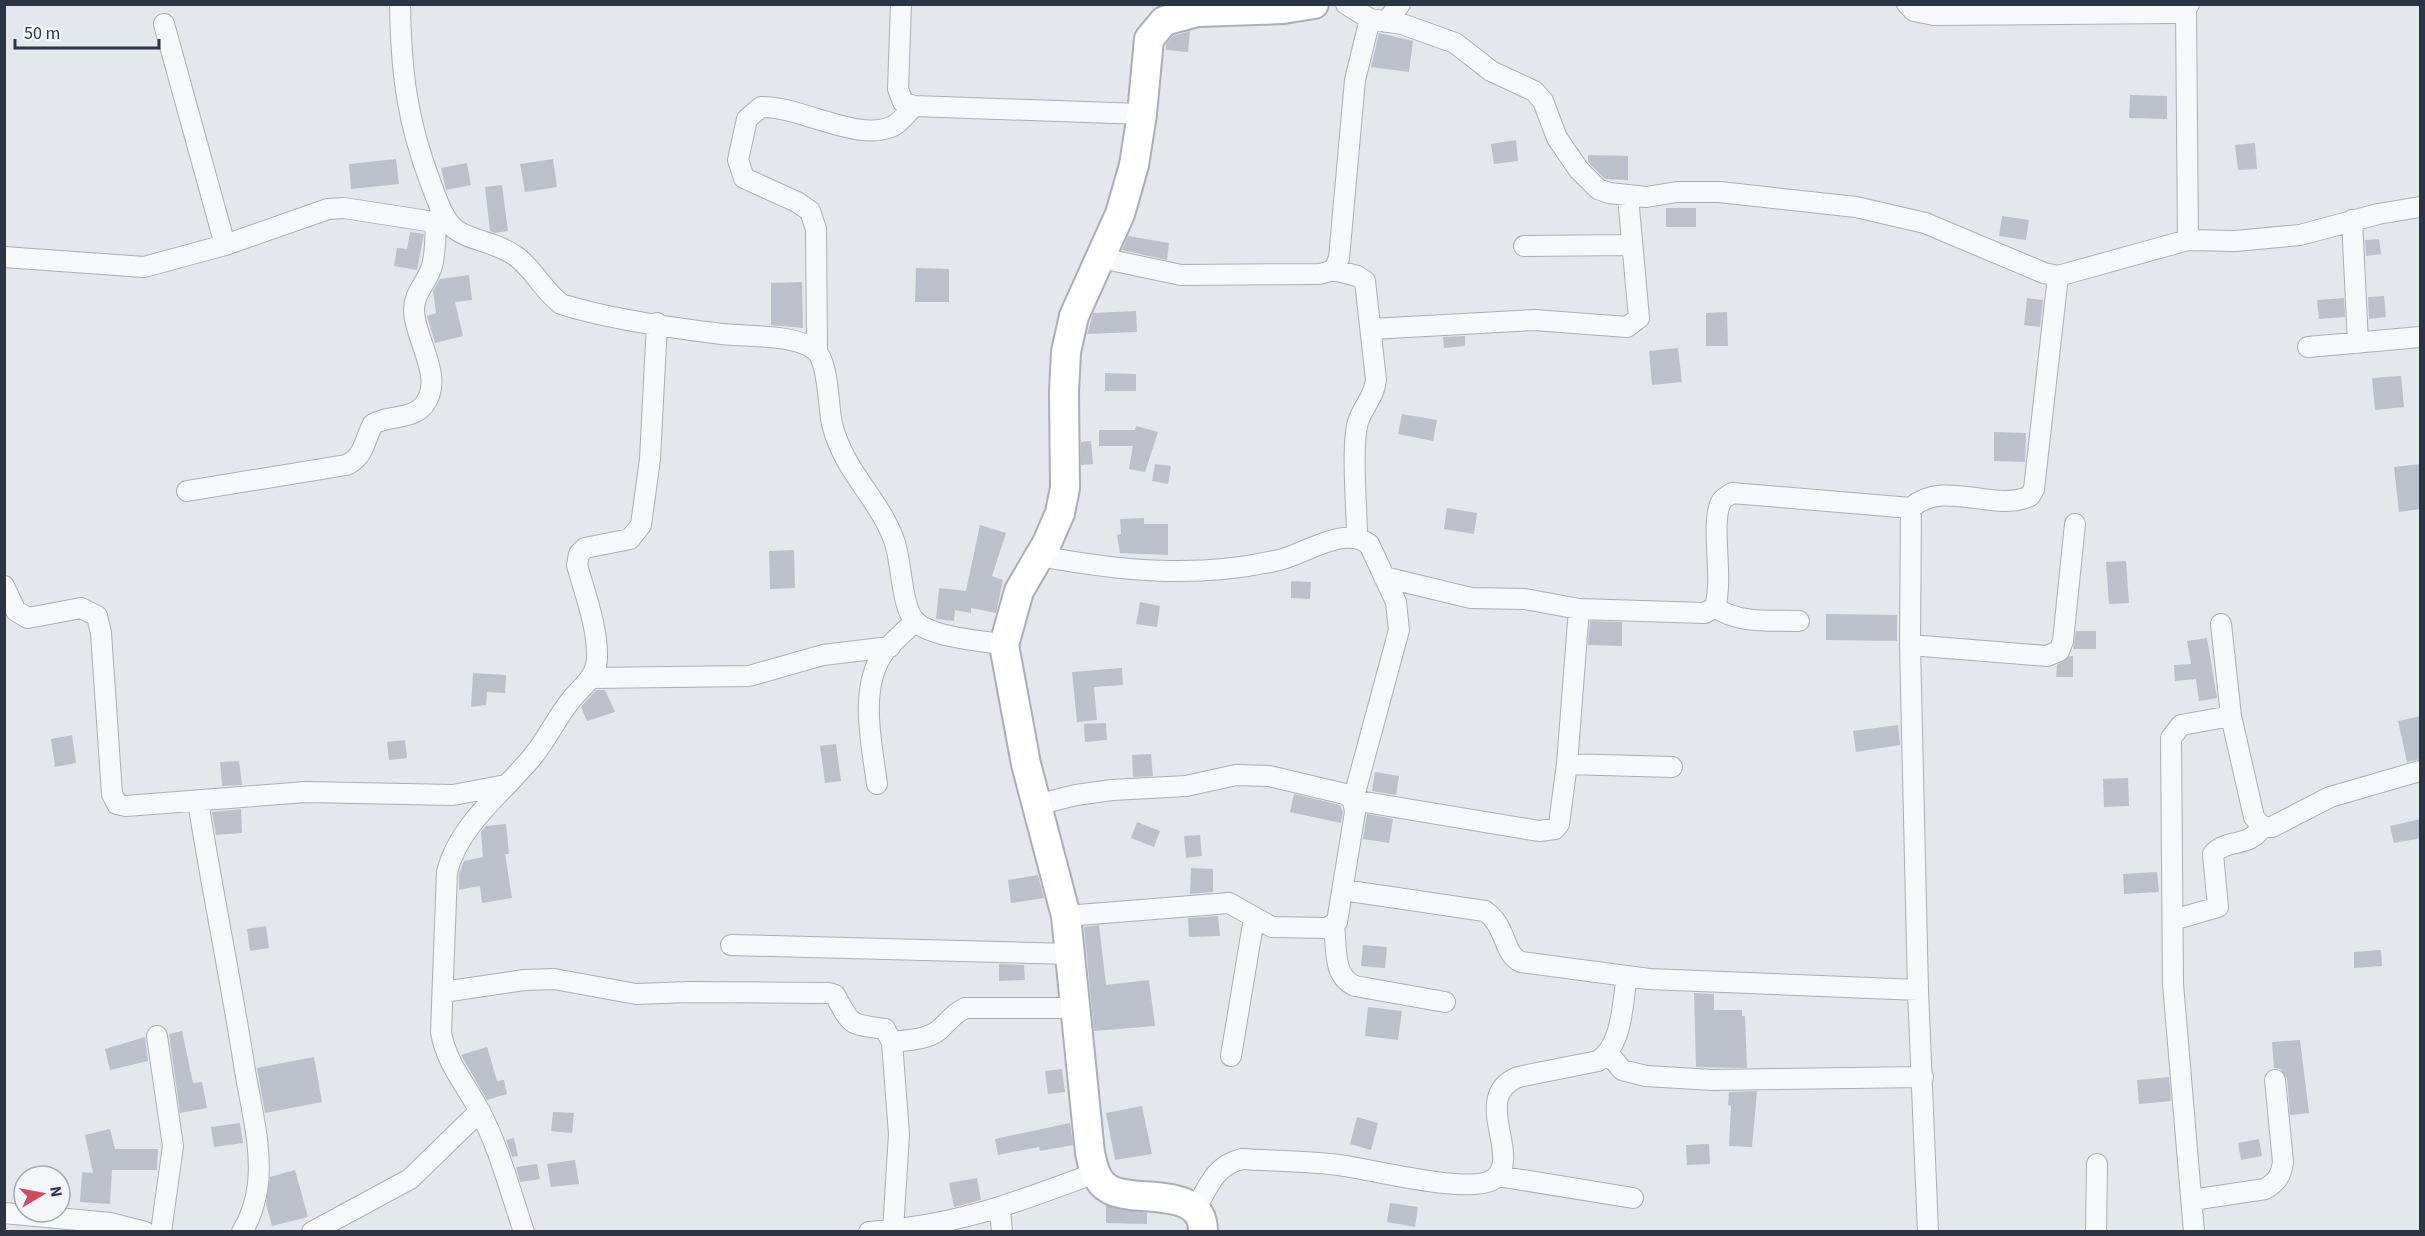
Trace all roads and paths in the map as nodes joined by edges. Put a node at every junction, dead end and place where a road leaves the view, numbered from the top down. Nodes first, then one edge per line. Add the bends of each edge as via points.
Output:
1 (400, 4) edge
2 (901, 4) edge
3 (1314, 4) edge
4 (1346, 4) edge
5 (1400, 4) edge
6 (1907, 4) edge
7 (2187, 7) edge
8 (1378, 20) junction
9 (164, 24) dead end
10 (914, 106) junction
11 (1142, 114) junction
12 (1628, 197) junction
13 (2421, 207) edge
14 (2352, 220) junction
15 (443, 223) junction
16 (2188, 240) junction
17 (225, 245) junction
18 (1632, 245) junction
19 (1524, 246) dead end
20 (4, 256) edge
21 (1101, 258) junction
22 (1334, 270) junction
23 (2058, 276) junction
24 (657, 323) junction
25 (1371, 329) junction
26 (2421, 337) edge
27 (2358, 343) junction
28 (2308, 347) dead end
29 (818, 352) junction
30 (187, 491) dead end
31 (1911, 508) junction
32 (2075, 524) dead end
33 (1357, 537) junction
34 (1039, 556) junction
35 (1384, 577) junction
36 (4, 586) edge
37 (1715, 607) junction
38 (1579, 609) junction
39 (915, 621) junction
40 (1799, 621) dead end
41 (2221, 624) dead end
42 (1004, 645) junction
43 (1910, 645) junction
44 (890, 647) junction
45 (592, 678) junction
46 (2231, 716) junction
47 (1567, 764) junction
48 (1672, 767) dead end
49 (2421, 771) edge
50 (877, 784) dead end
51 (506, 785) junction
52 (1353, 800) junction
53 (198, 801) junction
54 (1036, 805) junction
55 (2262, 827) junction
56 (1343, 890) junction
57 (1066, 916) junction
58 (1254, 918) junction
59 (2173, 920) junction
60 (1334, 925) junction
61 (731, 945) dead end
62 (1071, 954) junction
63 (1627, 976) junction
64 (1918, 990) junction
65 (444, 992) junction
66 (1445, 1002) dead end
67 (1077, 1008) junction
68 (157, 1036) dead end
69 (892, 1042) junction
70 (1609, 1054) junction
71 (1231, 1056) dead end
72 (1923, 1077) junction
73 (2275, 1080) dead end
74 (480, 1111) junction
75 (2097, 1164) dead end
76 (1095, 1173) junction
77 (1498, 1176) junction
78 (1633, 1198) dead end
79 (2192, 1200) junction
80 (1000, 1209) junction
81 (4, 1213) edge
82 (1199, 1221) edge
83 (957, 1226) edge
84 (893, 1230) edge
85 (146, 1232) edge
86 (160, 1232) edge
87 (242, 1232) edge
88 (312, 1232) edge
89 (524, 1232) edge
90 (869, 1232) edge
91 (1002, 1232) edge
92 (1928, 1232) edge
93 (2096, 1232) edge
94 (2194, 1232) edge

1 - 15 street via 406,106
2 - 10 street via 898,89 903,102
3 - 11 street via 1197,12 1164,21 1149,39
4 - 8 street
5 - 8 street
6 - 7 street via 1914,12 1934,15 2174,13
7 - 16 street
8 - 12 street via 1430,32 1455,43 1491,71 1534,91 1543,101 1557,138 1589,182 1609,193
8 - 22 street via 1355,80 1339,258
9 - 17 street
10 - 11 street
10 - 29 street via 896,125 878,131 777,106 761,107 747,119 738,160 744,178 797,201 810,211 816,229
11 - 21 street via 1123,204
12 - 18 street
12 - 23 street via 1719,192 1866,208 1925,223
13 - 14 street
14 - 16 street via 2262,240
14 - 27 street
15 - 17 street via 362,210 328,209
15 - 24 street via 499,245 519,259 546,293 561,304
15 - 30 street via 432,267 414,308 431,377 423,406 410,415 382,418 373,424 364,450 346,465
16 - 23 street
17 - 20 street via 144,267
18 - 19 street
18 - 25 street via 1639,318 1627,327 1534,320
21 - 22 street via 1204,277 1320,274
21 - 34 street via 1074,316 1066,352 1065,488 1060,513
22 - 25 street via 1365,281
23 - 31 street via 2034,489 2030,496 2015,500 1940,496 1921,499
24 - 29 street via 802,342
24 - 45 street via 650,459 641,525 630,538 585,548 579,554 578,565 596,639 597,660
25 - 33 street via 1376,380 1375,394 1358,422 1356,438
26 - 27 street
27 - 28 street
29 - 39 street via 832,425 847,465 895,540 908,609
31 - 37 street via 1732,493 1722,500 1718,512 1719,591
31 - 43 street
32 - 43 street via 2059,651 2048,656
33 - 34 street via 1341,538 1282,559 1192,573 1113,568
33 - 35 street via 1369,544
34 - 42 street via 1019,591
35 - 38 street via 1457,596 1525,599
35 - 52 street via 1396,602 1398,640
36 - 53 street via 16,611 28,618 81,608 97,616 112,795 117,804
37 - 38 street via 1705,613
37 - 40 street via 1738,618
38 - 47 street
39 - 42 street via 928,630
39 - 44 street
41 - 46 street
42 - 54 street
43 - 64 street
44 - 45 street via 823,655 749,676
44 - 50 street via 879,662 870,691
45 - 51 street via 571,700 534,755
46 - 55 street via 2254,817
46 - 59 street via 2181,725 2171,738
47 - 48 street
47 - 52 street via 1559,824 1548,832
49 - 55 street via 2330,797 2272,827
51 - 53 street via 453,795 306,792
51 - 65 street via 469,826 452,852 447,872
52 - 54 street via 1345,794 1269,776 1236,775 1186,786 1076,795
52 - 56 street via 1355,812
53 - 87 street via 257,1149 258,1184 251,1217
54 - 57 street
55 - 59 street via 2251,840 2224,846 2213,854 2218,907
56 - 60 street
56 - 63 street via 1485,911 1501,927 1515,959
57 - 58 street via 1229,903
57 - 62 street
58 - 60 street via 1272,927
58 - 71 street
59 - 79 street via 2173,984
60 - 66 street via 1339,974 1344,982
61 - 62 street
62 - 67 street
63 - 64 street
63 - 70 street via 1616,1040
64 - 72 street
65 - 69 street via 554,978 636,994 829,993 835,995 853,1024 885,1029
65 - 74 street via 441,1032 447,1059
67 - 69 street via 964,1008 925,1038
67 - 76 street
68 - 86 street via 173,1146
69 - 84 street via 900,1134
70 - 72 street via 1622,1070 1646,1076 1712,1080
70 - 77 street via 1598,1061 1518,1077 1499,1090 1502,1164
72 - 92 street
73 - 79 street via 2283,1162 2275,1184 2265,1189
74 - 88 street via 410,1179
74 - 89 street
75 - 93 street
76 - 80 street
76 - 82 street via 1109,1190 1184,1201
77 - 78 street
77 - 82 street via 1477,1185 1442,1183 1337,1164 1242,1159 1217,1170
79 - 94 street
80 - 83 street
80 - 91 street
81 - 85 street via 110,1223
83 - 84 street
84 - 90 street

